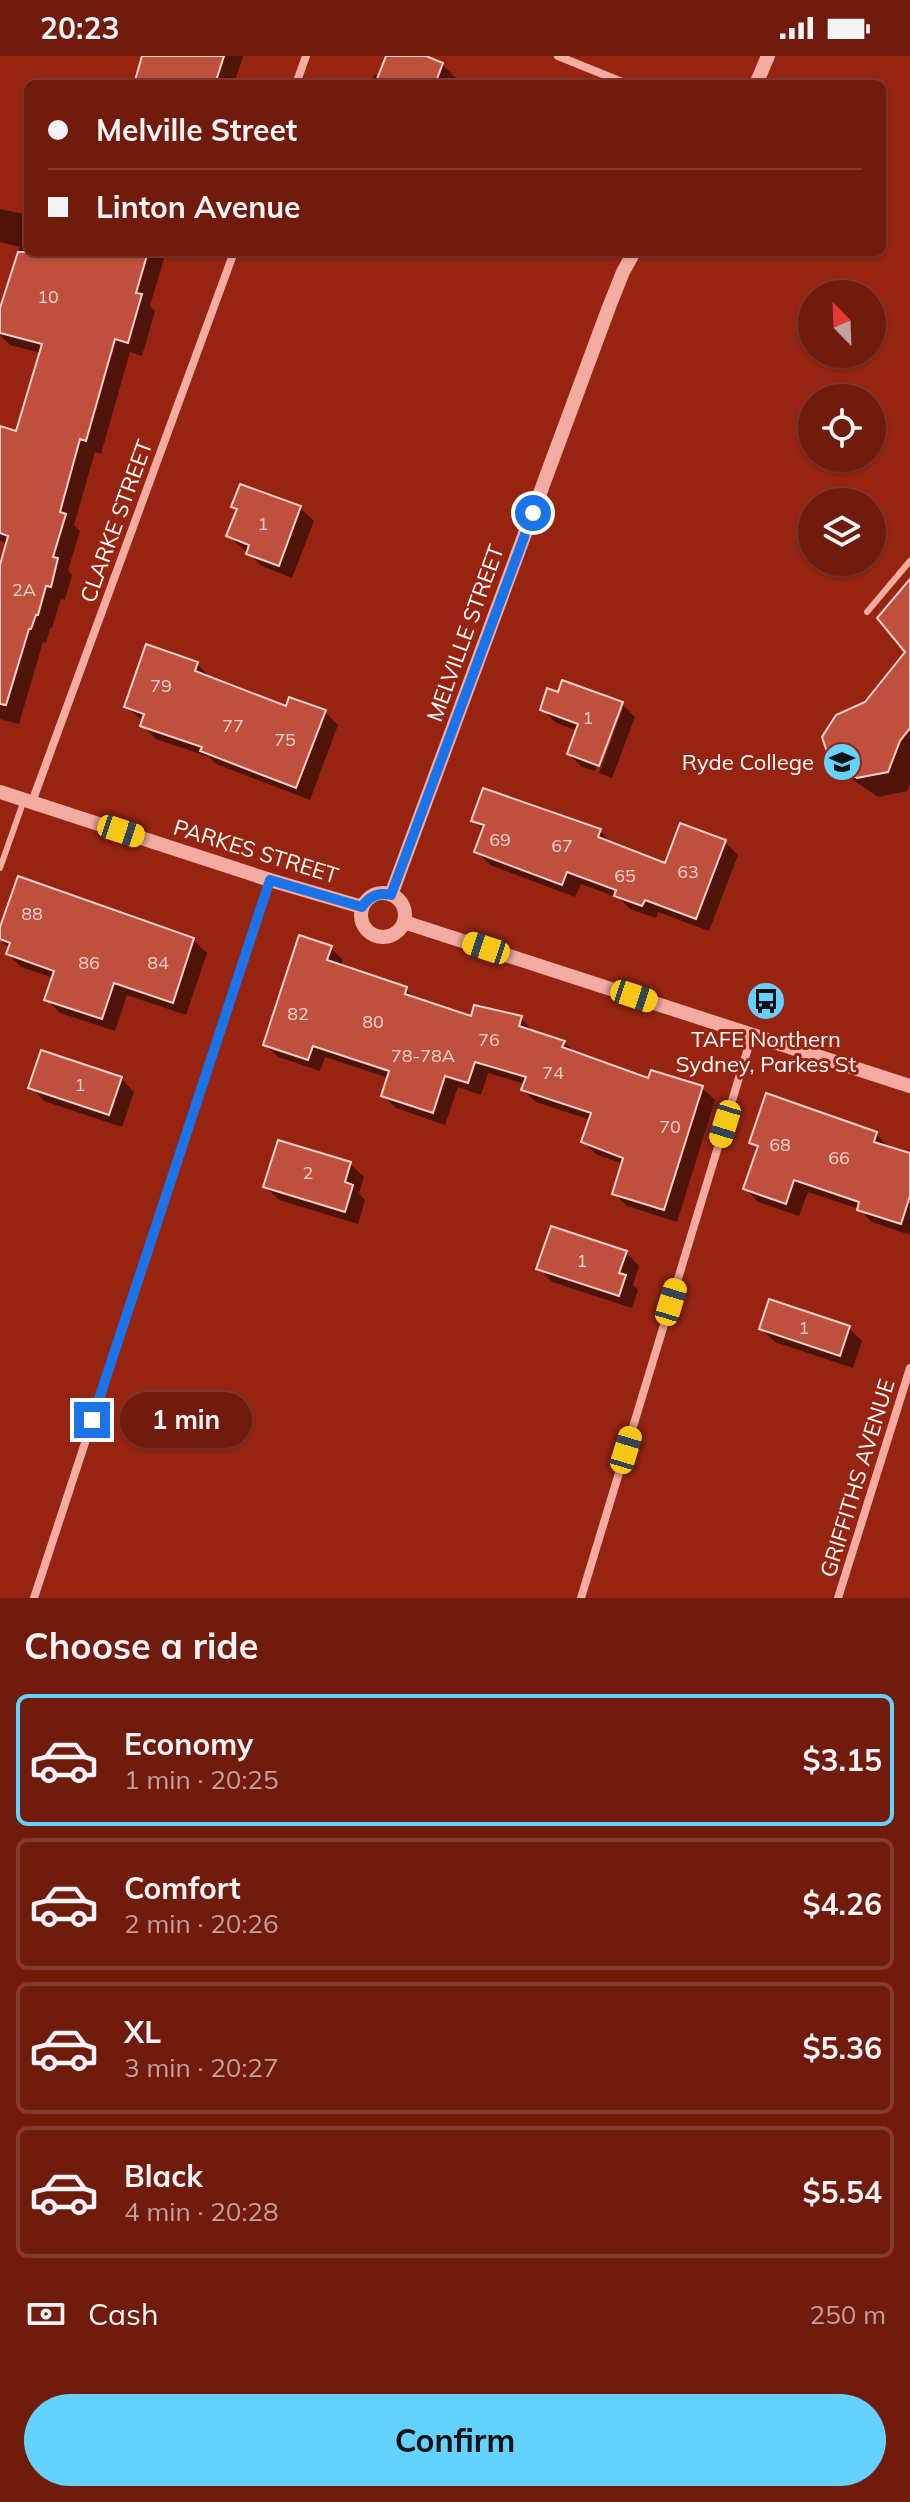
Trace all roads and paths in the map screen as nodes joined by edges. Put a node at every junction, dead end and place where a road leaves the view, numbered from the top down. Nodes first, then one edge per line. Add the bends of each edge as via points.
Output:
1 (306, 56) edge
2 (558, 56) edge
3 (768, 56) edge
4 (297, 80) edge
5 (617, 80) edge
6 (758, 80) edge
7 (232, 256) edge
8 (632, 256) edge
9 (910, 561) edge
10 (867, 612) dead end
11 (0, 792) edge
12 (28, 801) junction
13 (0, 868) edge
14 (270, 880) junction
15 (391, 895) junction
16 (362, 907) junction
17 (404, 922) junction
18 (752, 1035) junction
19 (910, 1086) edge
20 (910, 1368) edge
21 (34, 1598) edge
22 (581, 1598) edge
23 (838, 1598) edge

1 - 4 street
2 - 5 street
3 - 6 street
7 - 12 street, CLARKE STREET
8 - 15 street, MELVILLE STREET
9 - 10 lane
11 - 12 street, PARKES STREET
12 - 13 lane
12 - 14 street, PARKES STREET
14 - 16 street, PARKES STREET
14 - 21 street
15 - 16 street via 371,896
15 - 17 street via 404,909
16 - 17 street via 361,921 375,936 396,933
17 - 18 street
18 - 19 street
18 - 22 street
20 - 23 street, GRIFFITHS AVENUE

